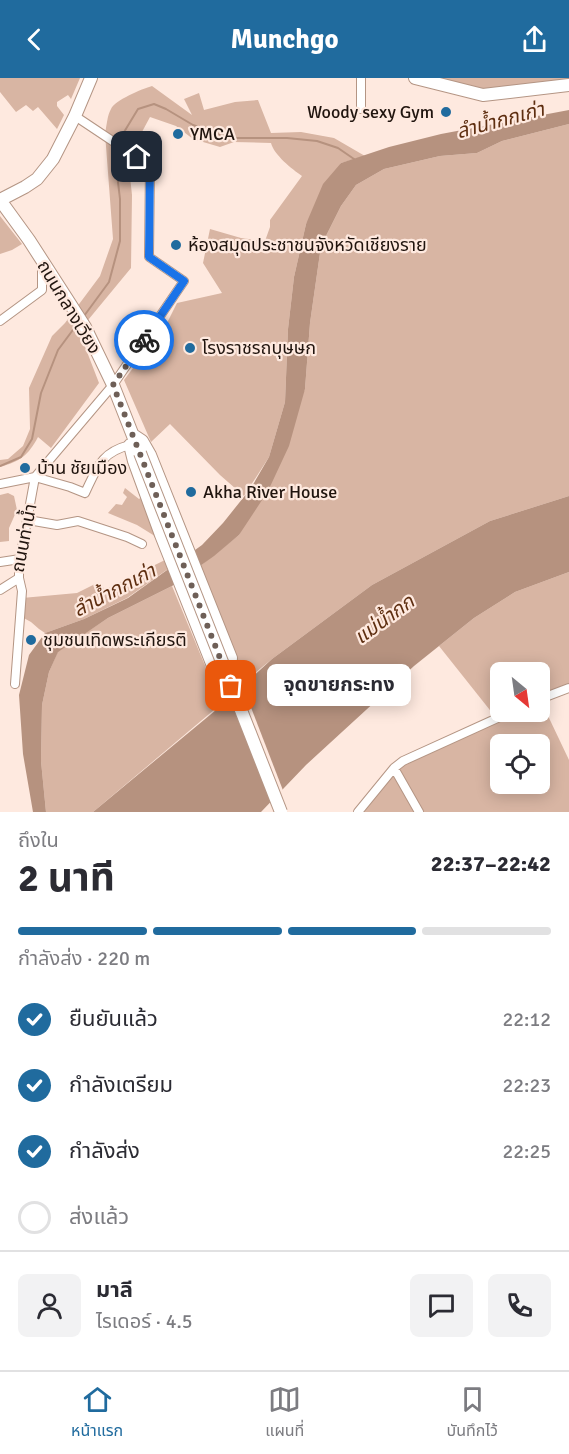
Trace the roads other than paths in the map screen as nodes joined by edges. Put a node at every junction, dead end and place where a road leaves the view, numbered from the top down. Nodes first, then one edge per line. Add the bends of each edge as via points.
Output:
1 (91, 78) edge
2 (361, 78) edge
3 (416, 78) edge
4 (569, 85) edge
5 (361, 109) dead end
6 (75, 116) junction
7 (0, 200) edge
8 (42, 260) junction
9 (0, 321) edge
10 (113, 385) junction
11 (134, 444) junction
12 (35, 477) junction
13 (0, 484) edge
14 (27, 520) junction
15 (142, 544) dead end
16 (20, 560) junction
17 (0, 562) edge
18 (19, 578) junction
19 (0, 590) edge
20 (15, 684) dead end
21 (569, 688) edge
22 (550, 695) edge
23 (490, 721) edge
24 (394, 768) junction
25 (281, 812) edge
26 (358, 812) edge
27 (419, 812) edge

1 - 6 main road
2 - 5 street
3 - 4 main road via 483,95
6 - 7 main road via 53,159 37,179
6 - 10 street via 150,166 149,257 184,281
7 - 8 main road, ถนนกลางเวียง
8 - 9 street via 42,290
8 - 10 main road, ถนนกลางเวียง via 86,327
10 - 11 main road, ถนนกลางเวียง
10 - 12 street
11 - 11 main road via 135,461 213,666 225,668 231,658 189,551 147,449 142,441
11 - 12 street via 109,453 85,493
11 - 25 main road, bridge
12 - 13 street
12 - 14 street, ถนนท่าน้ำ
14 - 15 street via 61,525 78,521
14 - 16 street, ถนนท่าน้ำ
16 - 17 street
16 - 18 street, ถนนท่าน้ำ
18 - 19 street, ถนนท่าน้ำ
18 - 20 street via 22,591
21 - 22 street
23 - 24 street
24 - 26 street
24 - 27 street

